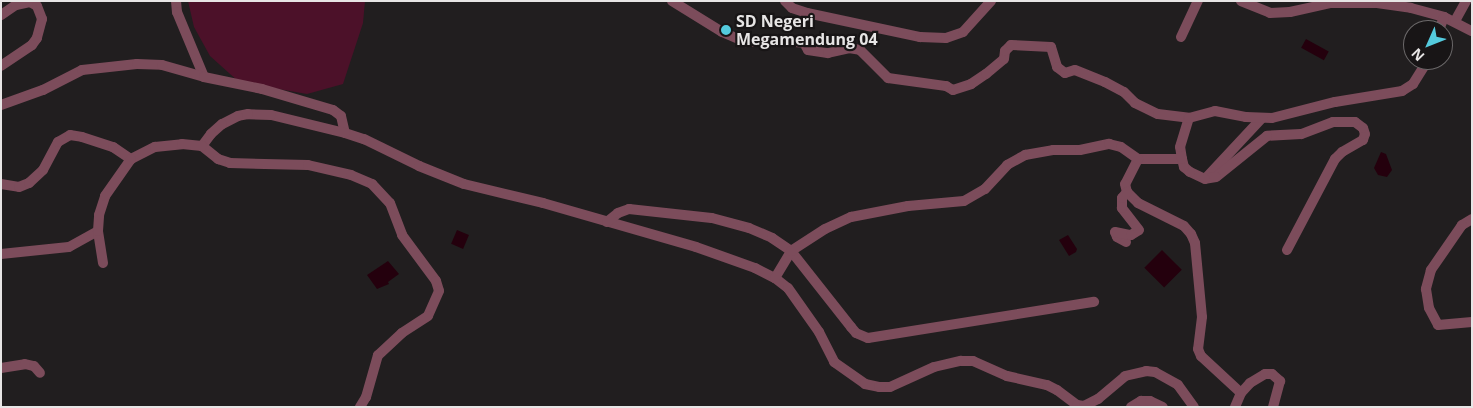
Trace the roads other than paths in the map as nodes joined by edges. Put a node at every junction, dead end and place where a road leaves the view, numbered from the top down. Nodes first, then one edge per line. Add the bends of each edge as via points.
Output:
1 (176, 1) edge
2 (672, 1) edge
3 (785, 1) edge
4 (992, 1) edge
5 (1198, 1) edge
6 (1241, 1) edge
7 (1466, 1) edge
8 (1, 15) edge
9 (1444, 17) junction
10 (1443, 20) edge
11 (1455, 21) junction
12 (1472, 31) edge
13 (1181, 37) dead end
14 (1, 66) edge
15 (1422, 70) edge
16 (204, 77) junction
17 (1, 105) edge
18 (1189, 118) junction
19 (1261, 119) junction
20 (345, 133) junction
21 (202, 146) junction
22 (131, 159) junction
23 (1138, 159) junction
24 (1182, 159) junction
25 (1205, 179) junction
26 (1, 184) edge
27 (1128, 192) junction
28 (1472, 219) edge
29 (607, 222) junction
30 (98, 231) junction
31 (1126, 242) dead end
32 (1287, 250) dead end
33 (792, 252) junction
34 (1, 254) edge
35 (103, 263) dead end
36 (775, 278) junction
37 (1094, 302) dead end
38 (1472, 322) edge
39 (1, 368) edge
40 (40, 373) dead end
41 (1241, 393) junction
42 (360, 407) edge
43 (1131, 407) edge
44 (1163, 407) edge
45 (1194, 407) edge
46 (1235, 407) edge
47 (1273, 407) edge

1 - 16 street via 177,12
2 - 18 street via 722,32 746,42 804,43 808,50 828,53 849,48 860,50 888,78 946,86 953,90 986,74 1004,59 1005,51 1011,45 1051,47 1057,67 1065,73 1075,70 1105,82 1158,114
3 - 4 street via 792,8 807,13 920,36 946,38 963,32
5 - 13 street
6 - 9 street via 1270,13 1331,3 1378,3
7 - 11 street
8 - 14 street via 16,5 30,2 37,6 42,19 32,45
9 - 10 street
9 - 11 street
11 - 12 street
15 - 19 street via 1413,84 1402,91
16 - 17 street via 162,66 137,64 82,70 43,90
16 - 20 street via 262,89 333,110 341,116
18 - 19 street via 1215,111
18 - 24 street via 1180,147
19 - 25 street
20 - 21 street via 271,115 248,114 222,124
20 - 29 street via 464,184
21 - 22 street via 155,147
21 - 42 street via 218,159 230,163 308,165 351,175 372,184 390,203 402,235 436,281 439,291 428,316 378,354 366,398
22 - 26 street via 113,147 70,135 58,142 43,170 29,183 19,187
22 - 30 street via 105,196
23 - 24 street
23 - 27 street via 1127,177
23 - 33 street via 1121,146 1109,144 1025,155 1007,165 985,189 964,201 908,206 851,217 825,229
24 - 25 street via 1184,167
25 - 32 street via 1216,177 1267,136 1301,134 1334,122 1355,122 1363,128 1366,134 1363,140 1335,159
27 - 31 street via 1122,198 1122,208 1138,230 1131,235 1115,232
27 - 41 street via 1138,202 1184,226 1191,234 1195,243 1202,317 1198,349 1208,363
28 - 38 street via 1462,225 1431,270 1426,289 1429,308 1438,325
29 - 33 street via 626,208 712,218 749,228
29 - 36 street via 696,247
30 - 34 street via 69,247
30 - 35 street
33 - 36 street
33 - 37 street via 856,333 868,338
36 - 45 street via 788,288 819,332 834,362 865,384 890,387 934,367 973,361 1007,376 1046,385 1077,405 1084,406 1125,376 1146,371 1155,372 1178,385
39 - 40 street via 26,364 34,366
41 - 46 street
41 - 47 street via 1258,377 1272,374 1280,381
43 - 44 street via 1141,401 1150,401

